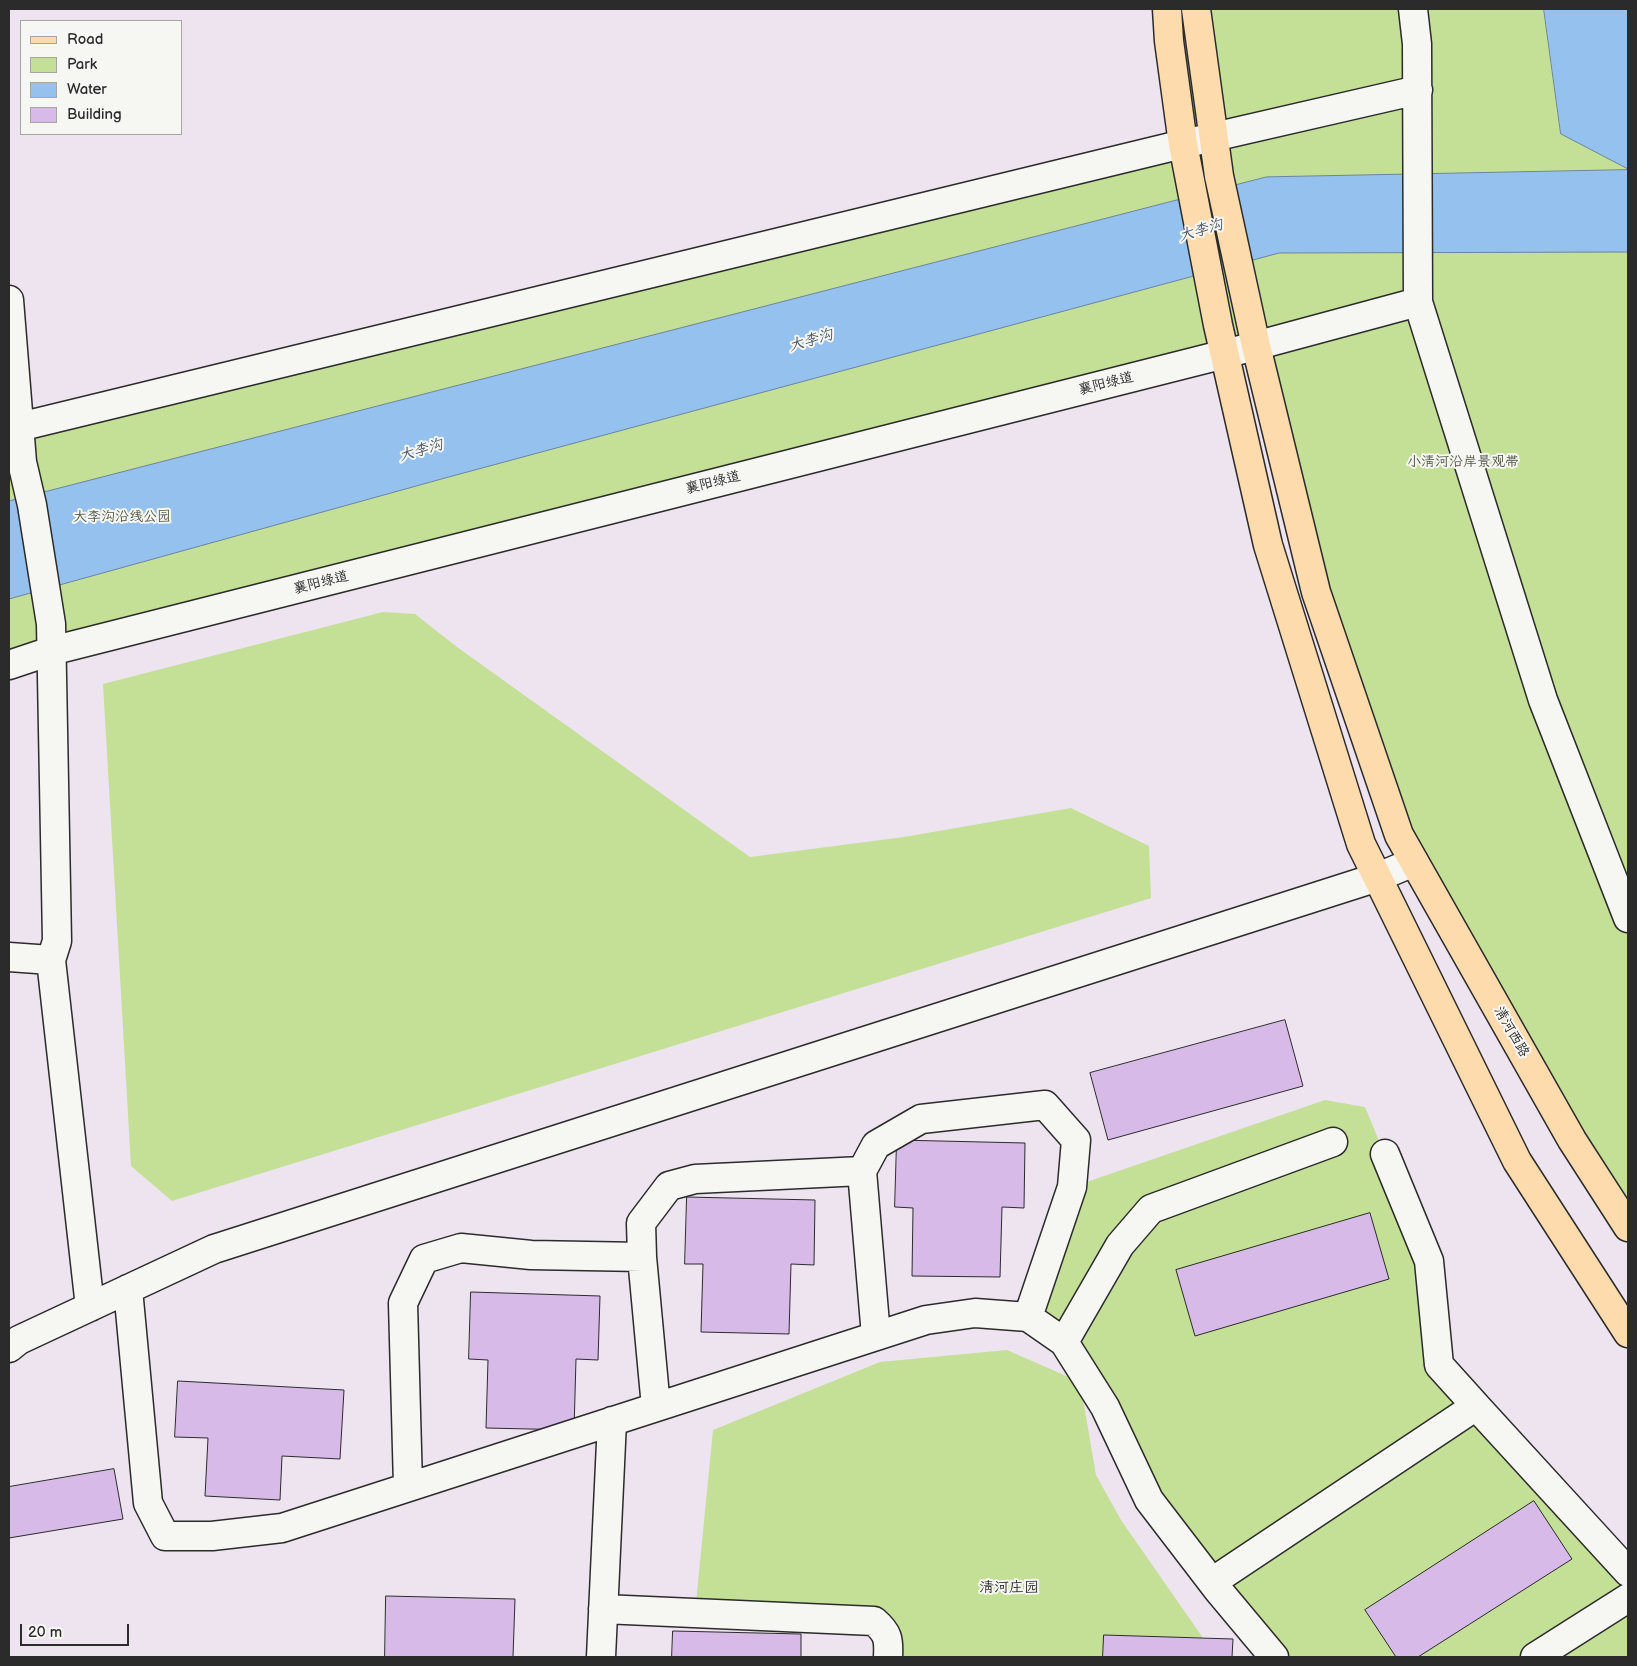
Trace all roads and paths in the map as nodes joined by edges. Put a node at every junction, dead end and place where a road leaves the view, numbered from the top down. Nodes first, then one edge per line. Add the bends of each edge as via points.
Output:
1 (1167, 9) edge
2 (1196, 9) edge
3 (1413, 9) edge
4 (1418, 100) junction
5 (1214, 137) junction
6 (1183, 144) junction
7 (9, 300) edge
8 (1418, 302) junction
9 (1256, 346) junction
10 (1225, 354) junction
11 (14, 429) edge
12 (51, 651) junction
13 (9, 665) edge
14 (1414, 862) junction
15 (1378, 877) junction
16 (1628, 918) edge
17 (9, 956) edge
18 (51, 960) junction
19 (1333, 1142) dead end
20 (1385, 1154) dead end
21 (862, 1171) junction
22 (1628, 1227) edge
23 (642, 1257) junction
24 (128, 1289) junction
25 (90, 1307) junction
26 (1028, 1317) junction
27 (1628, 1333) edge
28 (876, 1336) junction
29 (1064, 1342) junction
30 (9, 1348) edge
31 (1476, 1406) junction
32 (656, 1407) junction
33 (612, 1421) junction
34 (408, 1486) junction
35 (1628, 1572) edge
36 (1212, 1582) junction
37 (1628, 1598) edge
38 (603, 1609) junction
39 (601, 1657) edge
40 (888, 1657) edge
41 (1274, 1657) edge
42 (1535, 1657) edge

1 - 6 main road
2 - 5 main road, 清河西路
3 - 4 street
4 - 5 street
4 - 8 street
5 - 6 street
5 - 9 main road, 清河西路 via 1219,176
6 - 10 main road
6 - 11 street
7 - 11 street
8 - 9 street, 襄阳绿道
8 - 16 street via 1543,700
9 - 10 street, 襄阳绿道
9 - 14 main road, 清河西路 via 1316,592 1399,835
10 - 12 street, 襄阳绿道
10 - 15 main road via 1268,545 1361,844
11 - 12 street via 32,505 51,624
12 - 13 street, 襄阳绿道
12 - 18 street via 57,941
14 - 15 street
14 - 22 main road, 清河西路 via 1572,1140
15 - 24 street via 214,1249
15 - 27 main road via 1517,1162
17 - 18 street
18 - 25 street
19 - 29 street via 1151,1209 1120,1245
20 - 31 street via 1429,1261 1439,1365
21 - 23 street via 695,1178 669,1186 641,1223
21 - 26 street via 876,1145 921,1119 1045,1105 1076,1140 1072,1187
21 - 28 street
23 - 32 street
23 - 34 street via 531,1255 460,1248 424,1259 402,1303
24 - 25 street
24 - 34 street via 148,1503 165,1536 212,1536 282,1528
25 - 30 street via 19,1340
26 - 28 street via 975,1313 926,1320
26 - 29 street
28 - 32 street
29 - 36 street via 1105,1407 1149,1500
31 - 35 street
31 - 36 street
32 - 33 street
33 - 34 street
33 - 38 street
36 - 41 street
37 - 42 street
38 - 39 street
38 - 40 street via 874,1621 885,1630

